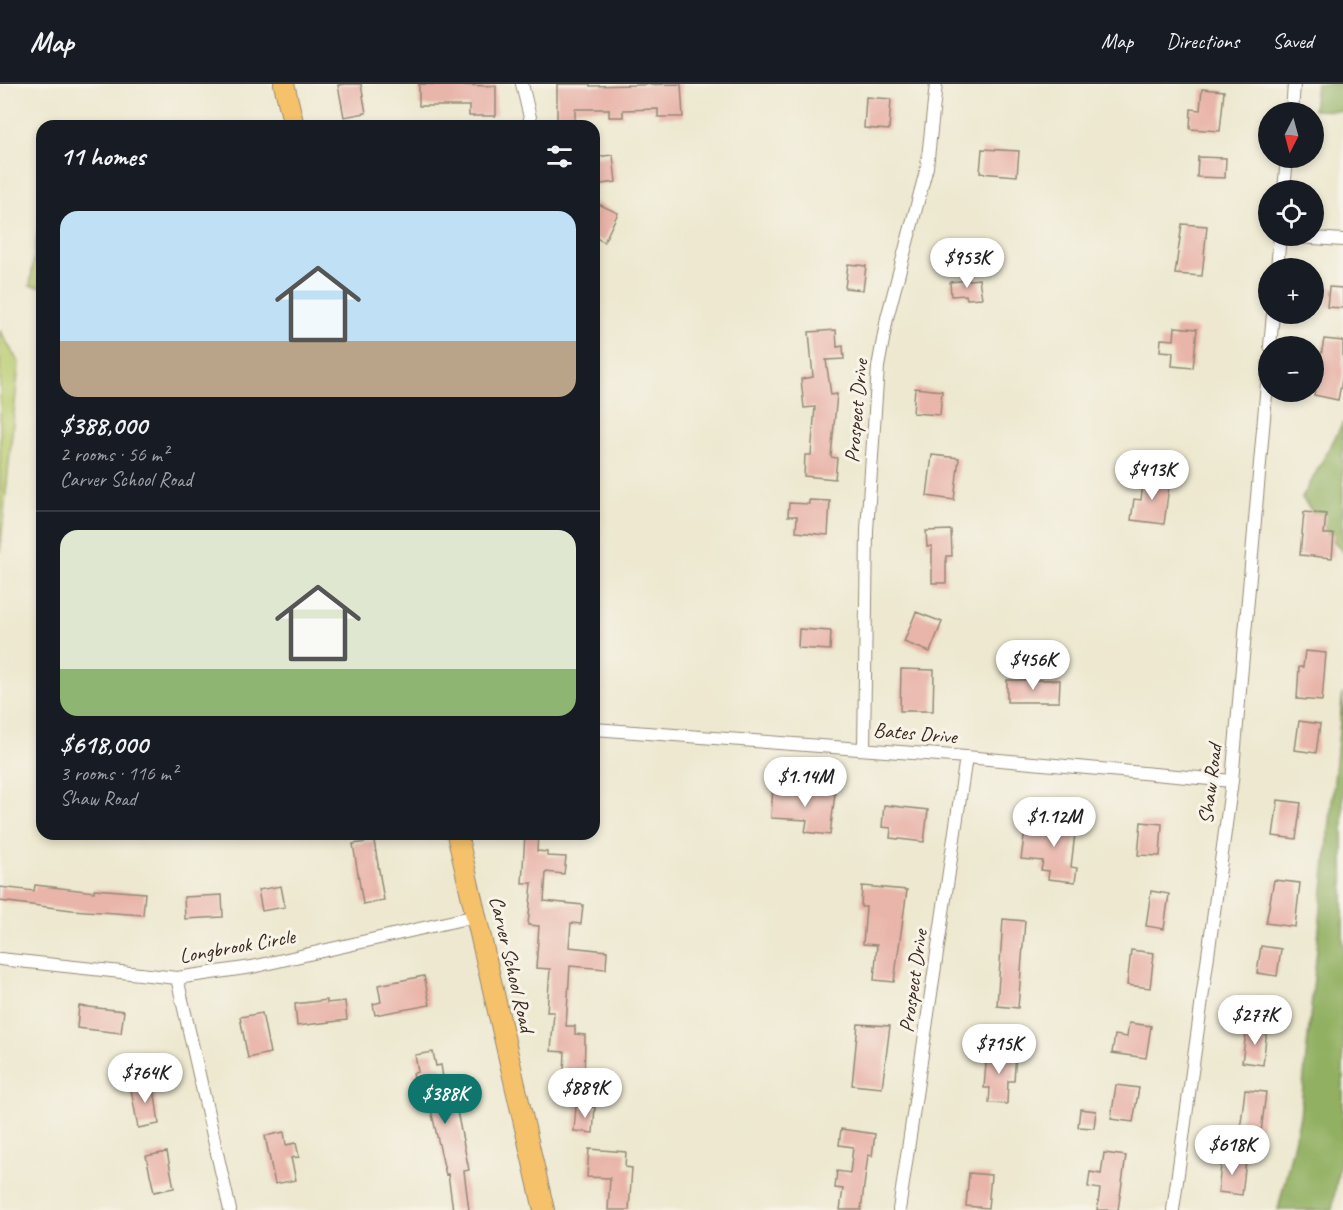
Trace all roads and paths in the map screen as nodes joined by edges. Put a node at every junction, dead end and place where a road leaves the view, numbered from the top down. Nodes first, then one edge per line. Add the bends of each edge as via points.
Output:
1 (284, 84) edge
2 (522, 84) edge
3 (936, 84) edge
4 (1294, 84) edge
5 (1293, 102) edge
6 (293, 120) edge
7 (531, 120) edge
8 (1324, 239) edge
9 (1343, 240) edge
10 (1265, 402) edge
11 (600, 729) edge
12 (864, 749) junction
13 (966, 757) junction
14 (1232, 781) junction
15 (459, 840) edge
16 (476, 916) junction
17 (0, 959) edge
18 (177, 978) junction
19 (230, 1210) edge
20 (544, 1210) edge
21 (899, 1210) edge
22 (1173, 1210) edge

1 - 6 main road
2 - 7 street
3 - 12 street, Prospect Drive via 927,167 878,367 867,530
4 - 5 street
8 - 9 street
10 - 14 street, Shaw Road
11 - 12 street, Bates Drive
12 - 13 street, Bates Drive
13 - 14 street, Bates Drive
13 - 21 street, Prospect Drive
14 - 22 street, Shaw Road
15 - 16 main road, Carver School Road
16 - 18 street, Longbrook Circle via 252,967
16 - 20 main road, Carver School Road
17 - 18 street, Longbrook Circle
18 - 19 street

